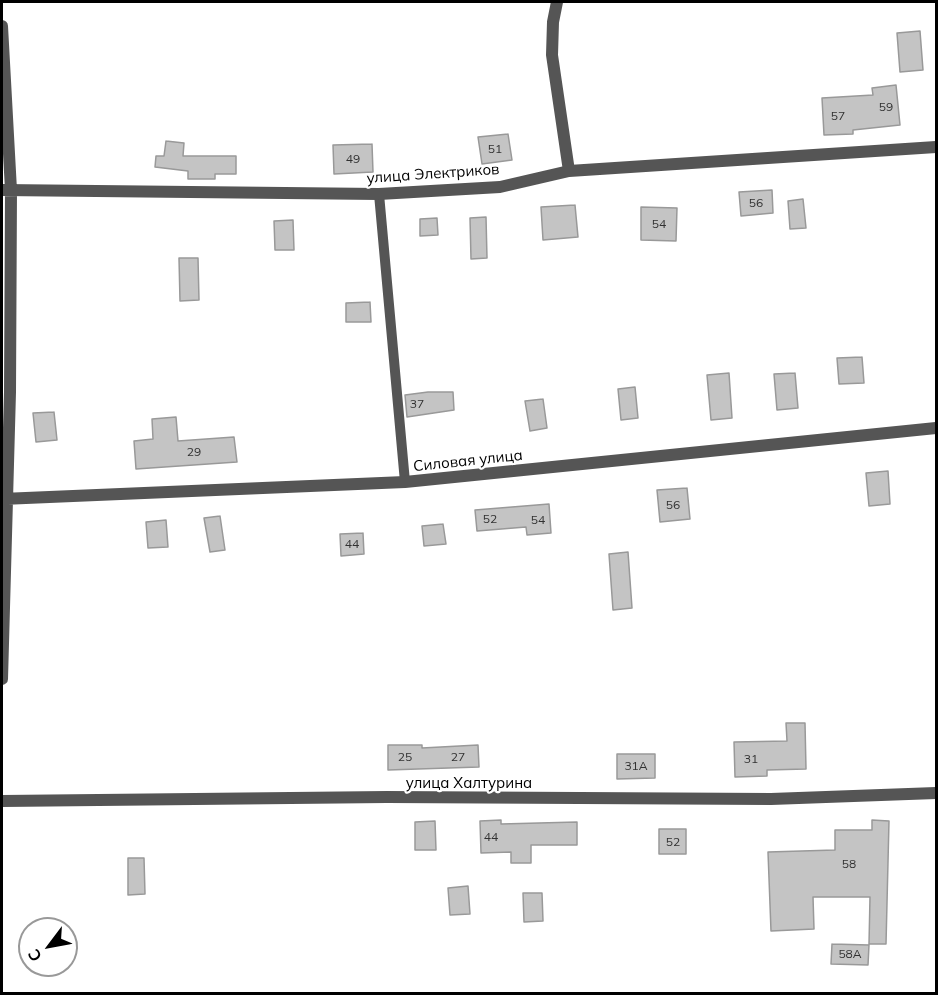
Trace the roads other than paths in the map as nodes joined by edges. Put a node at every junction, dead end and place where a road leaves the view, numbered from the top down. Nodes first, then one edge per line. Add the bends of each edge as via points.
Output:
1 (557, 2) edge
2 (2, 26) edge
3 (936, 147) edge
4 (569, 171) junction
5 (6, 190) edge
6 (379, 194) junction
7 (936, 428) edge
8 (405, 482) junction
9 (4, 499) edge
10 (2, 679) edge
11 (936, 793) edge
12 (2, 801) edge

1 - 4 street via 552,55
2 - 5 street
3 - 4 street, улица Электриков
4 - 6 street, улица Электриков via 500,187
5 - 6 street, улица Электриков
5 - 9 street
6 - 8 lane
7 - 8 street, Силовая улица
8 - 9 street, Силовая улица
9 - 10 street
11 - 12 street, улица Халтурина via 771,799

